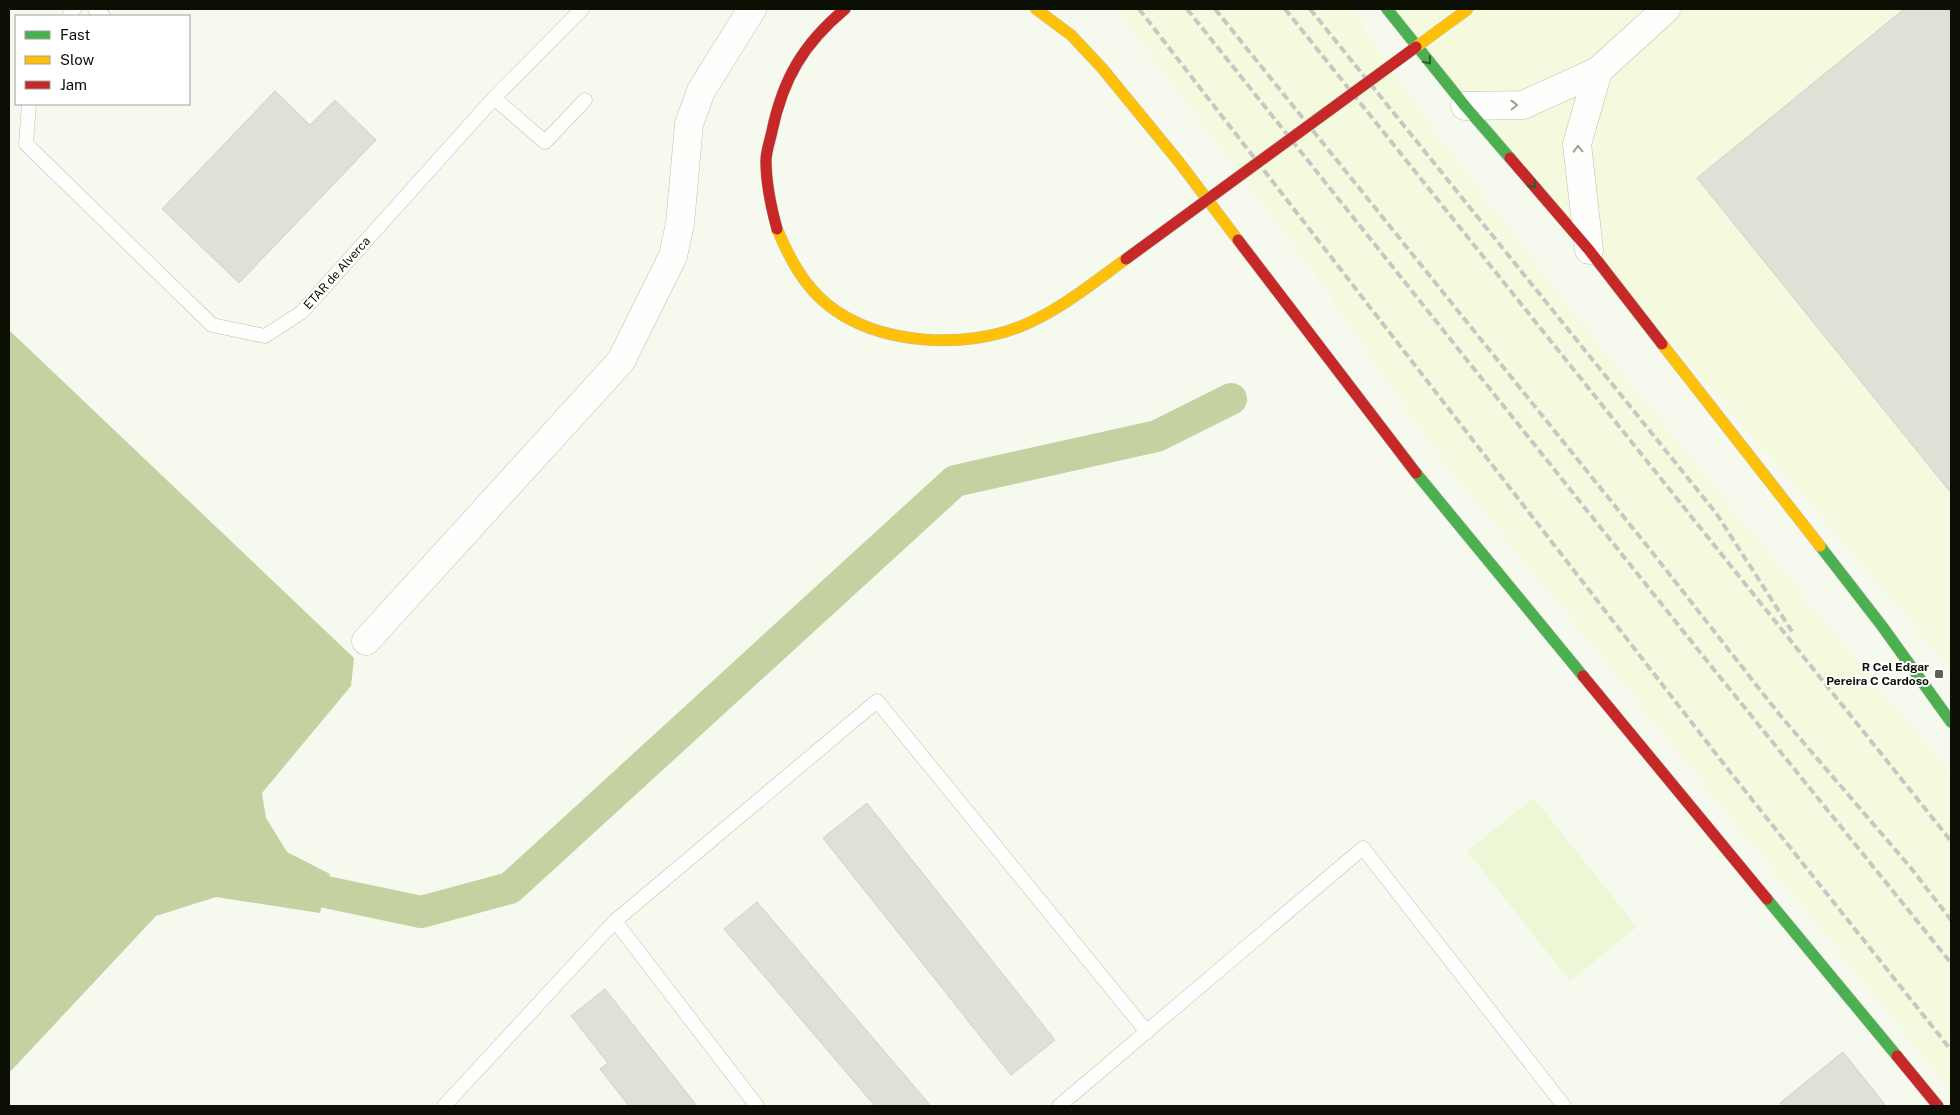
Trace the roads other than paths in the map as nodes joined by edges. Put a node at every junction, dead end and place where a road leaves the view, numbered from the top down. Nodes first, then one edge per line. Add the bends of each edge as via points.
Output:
1 (582, 9) edge
2 (752, 9) edge
3 (845, 9) edge
4 (1036, 9) edge
5 (1388, 9) edge
6 (1468, 9) edge
7 (1666, 9) edge
8 (1598, 71) junction
9 (494, 98) junction
10 (585, 100) dead end
11 (29, 105) edge
12 (1465, 106) junction
13 (1589, 250) junction
14 (366, 641) dead end
15 (1951, 722) edge
16 (615, 921) junction
17 (1147, 1032) junction
18 (444, 1106) edge
19 (757, 1106) edge
20 (1060, 1106) edge
21 (1564, 1106) edge
22 (1938, 1106) edge

1 - 9 lane, ETAR de Alverca
2 - 14 street via 701,90 689,124 680,224 673,256 621,361
3 - 6 street, bridge via 829,22 803,55 782,92 766,161 770,203 782,240 799,274 823,301 846,318 882,332 925,339 962,340 1006,332 1044,316
4 - 22 street via 1071,35 1102,68 1179,162 1430,491
5 -> 12 street
7 - 8 street
12 -> 8 street via 1523,105
13 -> 8 street via 1577,144
9 - 10 lane via 545,142
9 - 11 lane, ETAR de Alverca via 302,312 265,336 212,325 26,144
12 -> 13 street
13 - 15 street via 1876,618
16 - 17 lane via 877,701
16 - 18 lane
16 - 19 lane
17 - 20 lane
17 - 21 lane via 1363,848

